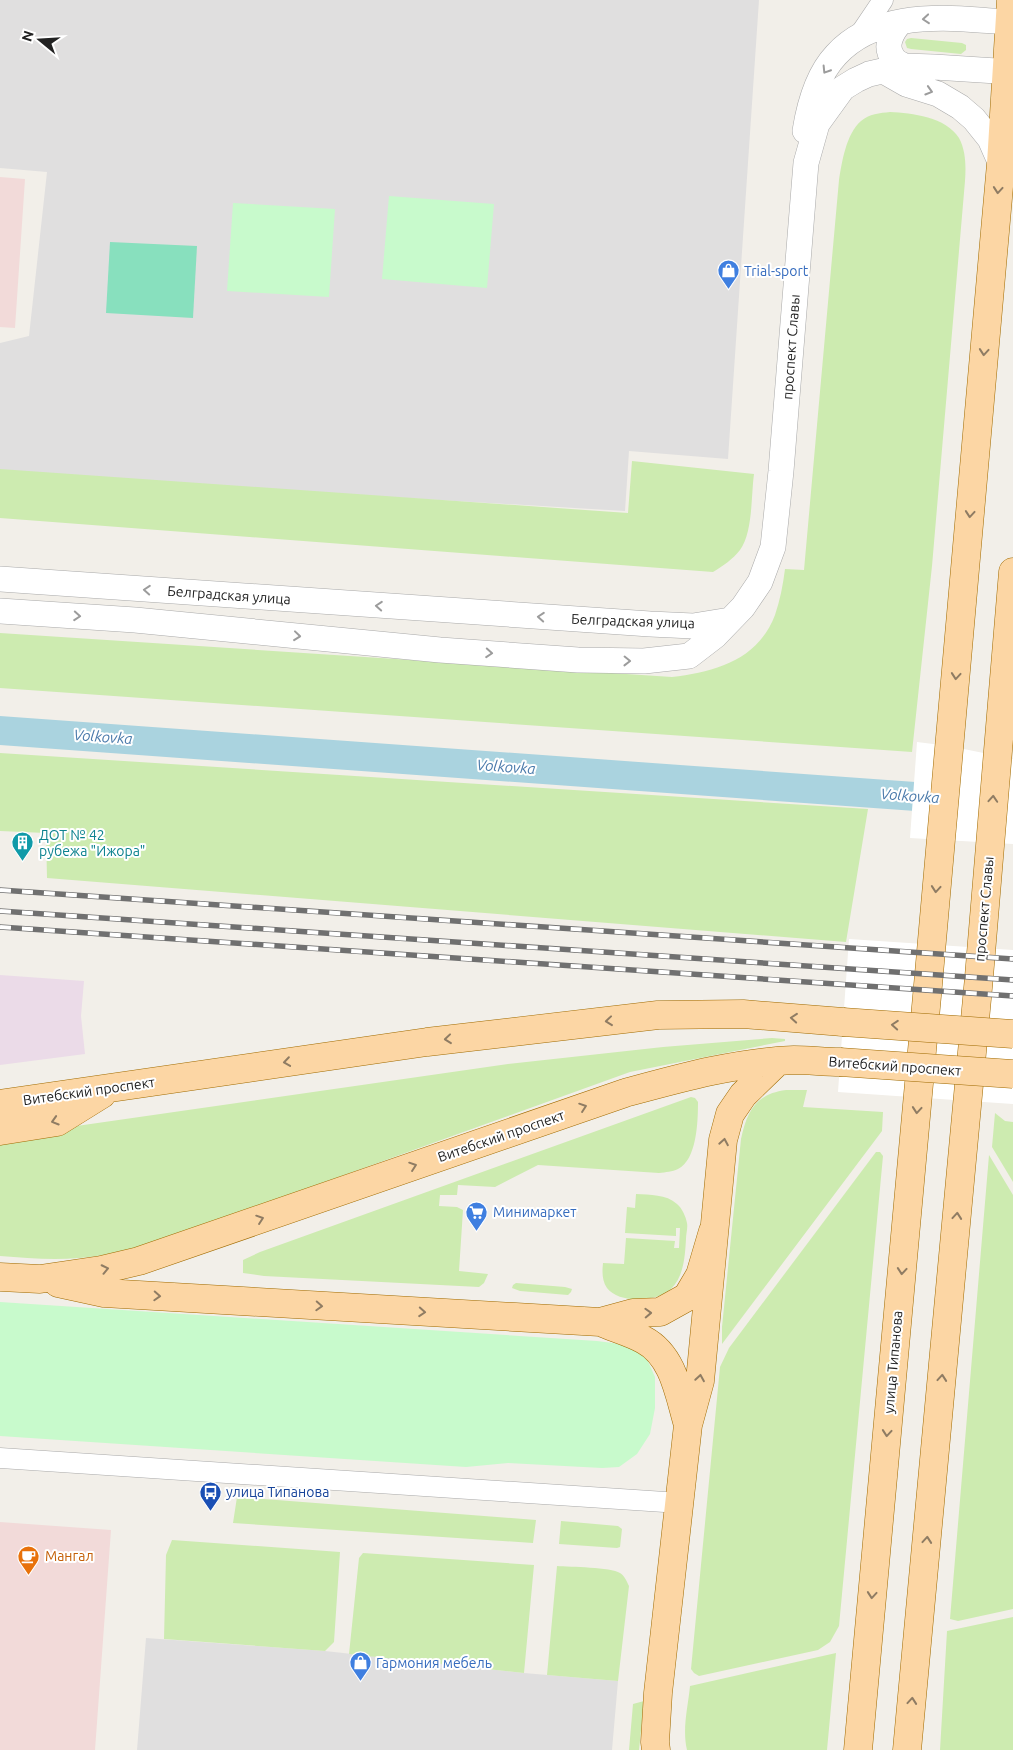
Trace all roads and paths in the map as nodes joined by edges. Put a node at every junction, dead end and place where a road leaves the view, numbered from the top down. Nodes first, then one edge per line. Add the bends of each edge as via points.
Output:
1 (883, 0) edge
2 (968, 9) edge
3 (1011, 15) edge
4 (901, 22) junction
5 (858, 37) junction
6 (894, 69) junction
7 (1010, 72) edge
8 (806, 163) junction
9 (1001, 164) junction
10 (1013, 572) edge
11 (0, 579) edge
12 (0, 611) edge
13 (730, 620) junction
14 (1013, 1034) edge
15 (777, 1062) junction
16 (1013, 1074) edge
17 (112, 1088) junction
18 (0, 1104) edge
19 (0, 1130) edge
20 (714, 1231) junction
21 (0, 1276) edge
22 (40, 1280) junction
23 (600, 1322) junction
24 (688, 1425) junction
25 (0, 1458) edge
26 (680, 1503) junction
27 (656, 1747) edge
28 (858, 1750) edge
29 (907, 1750) edge

1 - 5 street
2 - 3 street
2 -> 4 street
3 - 7 main road
4 - 5 street
4 - 6 street via 890,39
5 -> 8 street via 836,54 822,75 808,113 803,146
6 - 7 street, проспект Славы
6 - 8 street, проспект Славы via 869,74 843,88 817,124
6 -> 9 street via 906,84 938,94 974,119 990,139
7 - 9 main road
8 - 13 street, проспект Славы via 774,541 760,582
9 -> 28 main road, улица Типанова
29 -> 10 main road, проспект Славы
13 -> 11 street, Белградская улица via 693,626 650,624
12 -> 13 street, Белградская улица via 135,620 440,650 578,660 644,661 688,656
14 -> 17 main road, Витебский проспект, bridge via 743,1014 658,1015 427,1042
15 - 16 main road, Витебский проспект, bridge via 840,1062
20 -> 15 main road via 723,1140 730,1114 742,1095
22 -> 15 main road, Витебский проспект via 139,1261 625,1093 707,1072
17 - 18 main road, Витебский проспект
17 -> 19 main road via 57,1122
23 -> 20 main road via 633,1313 660,1312 687,1298 700,1275
24 -> 20 main road via 700,1381
21 - 22 main road, Витебский проспект
22 -> 23 main road via 104,1292
23 - 24 main road via 645,1340 662,1355 674,1375
24 - 26 main road
25 - 26 street
26 - 27 main road via 658,1693

